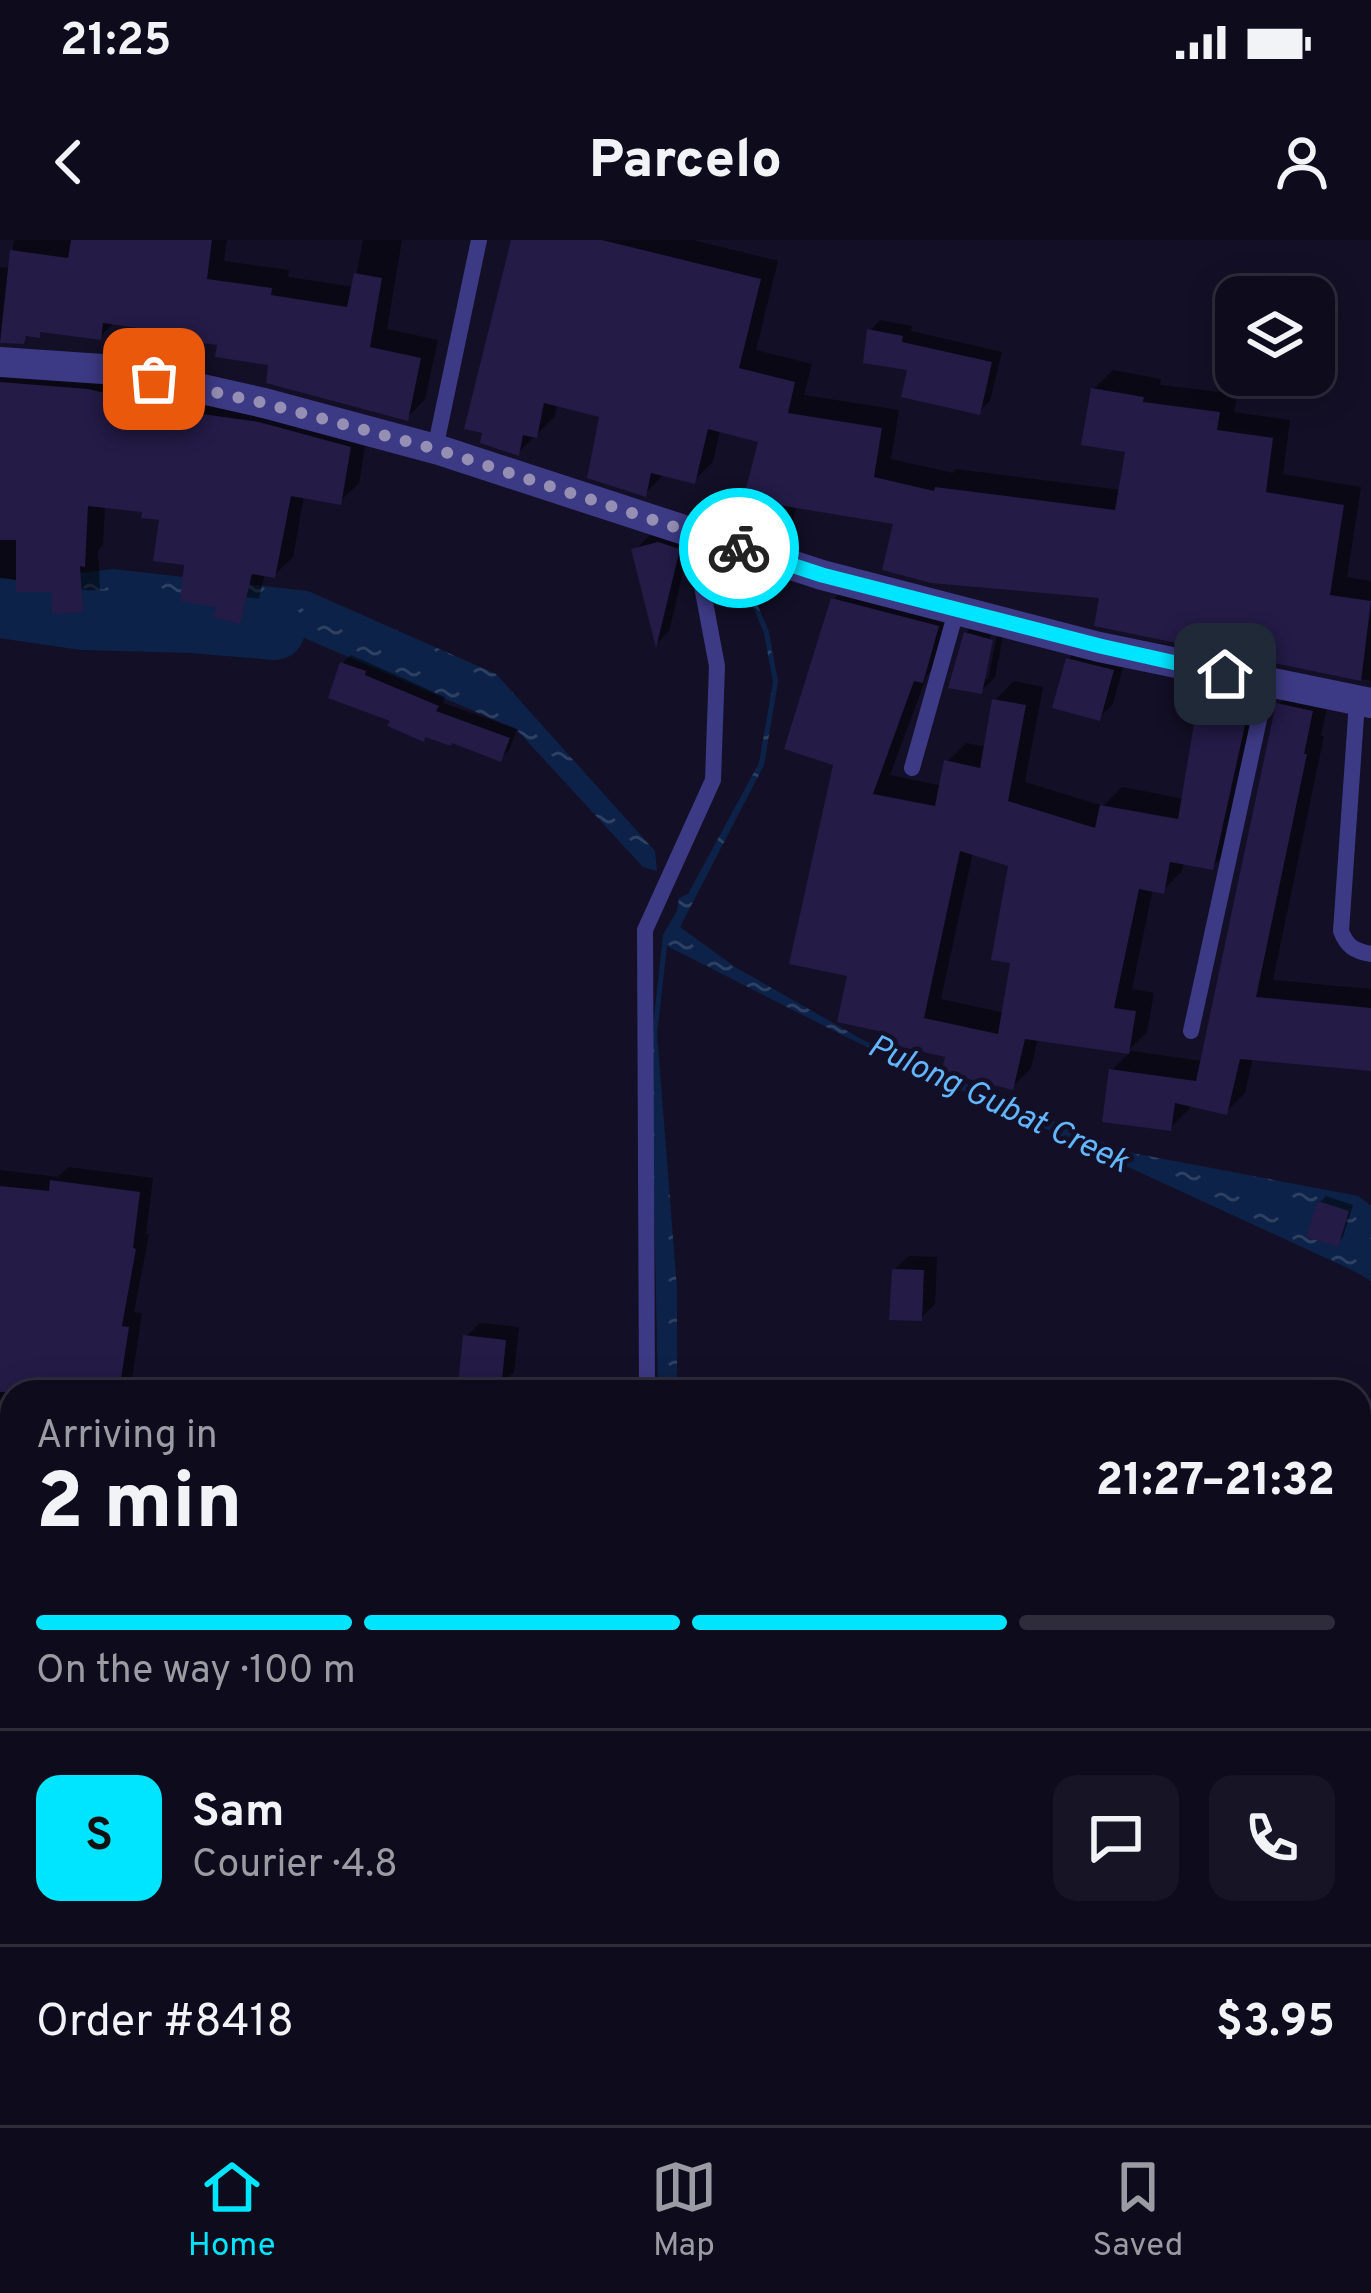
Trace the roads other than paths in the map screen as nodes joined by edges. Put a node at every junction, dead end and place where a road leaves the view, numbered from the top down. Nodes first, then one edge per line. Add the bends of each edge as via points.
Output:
1 (479, 240) edge
2 (0, 362) edge
3 (435, 449) junction
4 (692, 533) junction
5 (957, 608) junction
6 (1267, 683) junction
7 (1364, 703) edge
8 (912, 768) dead end
9 (1371, 953) edge
10 (1192, 1031) dead end
11 (647, 1380) edge

1 - 3 lane
2 - 3 street via 117,370
3 - 4 street
4 - 5 street
4 - 11 lane via 717,666 713,780 644,930
5 - 6 street
5 - 8 lane
6 - 7 street
6 - 10 lane
7 - 9 lane via 1341,931 1355,951

